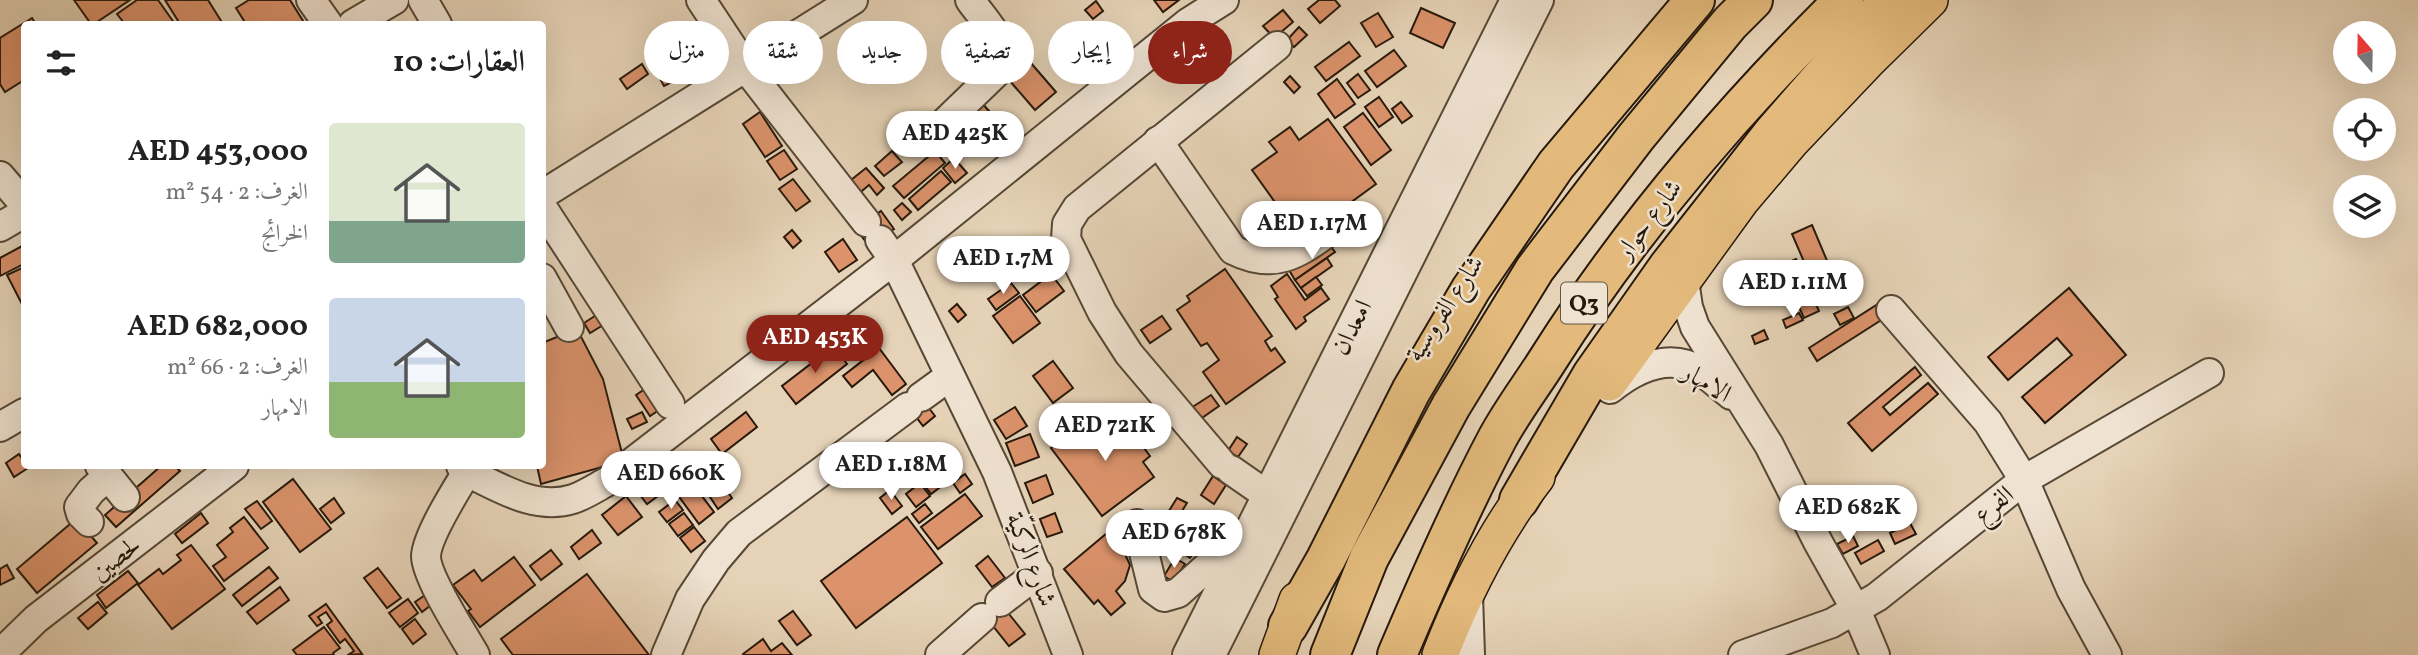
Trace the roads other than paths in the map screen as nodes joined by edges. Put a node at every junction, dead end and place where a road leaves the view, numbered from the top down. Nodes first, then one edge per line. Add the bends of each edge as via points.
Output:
1 (311, 0) edge
2 (394, 0) edge
3 (423, 0) edge
4 (701, 0) edge
5 (853, 0) edge
6 (970, 0) edge
7 (1224, 0) edge
8 (1515, 0) edge
9 (1539, 0) edge
10 (1676, 0) edge
11 (1695, 0) edge
12 (1753, 0) edge
13 (1844, 0) edge
14 (1889, 0) edge
15 (1930, 0) edge
16 (326, 21) edge
17 (358, 21) edge
18 (435, 21) edge
19 (820, 21) edge
20 (1277, 46) dead end
21 (743, 63) edge
22 (743, 70) edge
23 (758, 84) edge
24 (938, 129) dead end
25 (1158, 141) junction
26 (0, 176) edge
27 (546, 193) edge
28 (21, 200) edge
29 (546, 213) edge
30 (21, 215) edge
31 (1347, 219) dead end
32 (0, 227) edge
33 (880, 241) junction
34 (1684, 280) junction
35 (546, 285) edge
36 (1891, 310) dead end
37 (569, 327) dead end
38 (2209, 373) dead end
39 (950, 376) junction
40 (1597, 400) junction
41 (670, 404) dead end
42 (1745, 405) junction
43 (21, 415) edge
44 (0, 427) edge
45 (223, 469) edge
46 (464, 469) edge
47 (2024, 480) junction
48 (1268, 495) junction
49 (124, 496) edge
50 (1519, 500) junction
51 (89, 522) dead end
52 (1137, 524) dead end
53 (1230, 570) junction
54 (1038, 573) junction
55 (1468, 593) junction
56 (1856, 610) junction
57 (1282, 640) edge
58 (3, 645) edge
59 (475, 655) edge
60 (666, 655) edge
61 (940, 655) edge
62 (1068, 655) edge
63 (1187, 655) edge
64 (1211, 655) edge
65 (1330, 655) edge
66 (1397, 655) edge
67 (1440, 655) edge
68 (1470, 655) edge
69 (1743, 655) edge
70 (1875, 655) edge
71 (2107, 655) edge

1 - 16 street
2 - 17 street
3 - 18 street
4 - 21 street, شارع الركيّة
5 - 19 street
6 - 24 street via 999,42 1002,67
7 - 33 street
8 - 48 street, امعدان
9 - 64 street, امعدان
10 - 57 main road, شارع الفروسية via 1570,121 1404,369 1320,540
11 - 57 highway via 1556,165 1471,289 1411,391
12 - 65 highway, Q3 via 1636,137 1535,269 1451,406 1369,558
13 - 66 highway, شارع حوار / Q3 via 1684,172 1586,300 1498,437
14 - 50 highway via 1773,134 1668,267 1592,375
15 - 34 main road via 1791,142
20 - 25 street
22 - 27 street
23 - 33 street, شارع الركيّة
25 - 31 street via 1233,250 1245,256 1256,260 1292,256
25 - 48 street via 1077,208 1067,224 1066,239 1102,312 1129,354 1227,467
26 - 28 street
29 - 41 street
30 - 32 street
33 - 39 street, شارع الركيّة
33 - 46 street via 608,481 572,499 548,502 525,499
34 - 40 main road
34 - 42 street, الامهار via 1695,327
35 - 37 street
36 - 47 street via 1988,422
38 - 47 street, الفرع
39 - 54 street, شارع الركيّة via 997,472
39 - 60 street via 739,533 690,599
40 - 42 street, الامهار via 1627,375 1653,364 1673,362 1701,371
40 - 50 main road
42 - 56 street, الامهار
43 - 44 street
45 - 49 street, لحصين
46 - 59 street via 426,556 434,582
47 - 56 street, الفرع
47 - 71 street via 2071,589
48 - 53 street, امعدان
49 - 51 street via 91,491 79,506
49 - 58 street, لحصين via 36,619
50 - 55 main road
52 - 53 street via 1153,589 1164,597 1178,593 1208,567
53 - 63 street, امعدان
54 - 61 street
54 - 62 street, شارع الركيّة
55 - 67 main road
55 - 68 street
56 - 69 street, الفرع
56 - 70 street, الامهار

